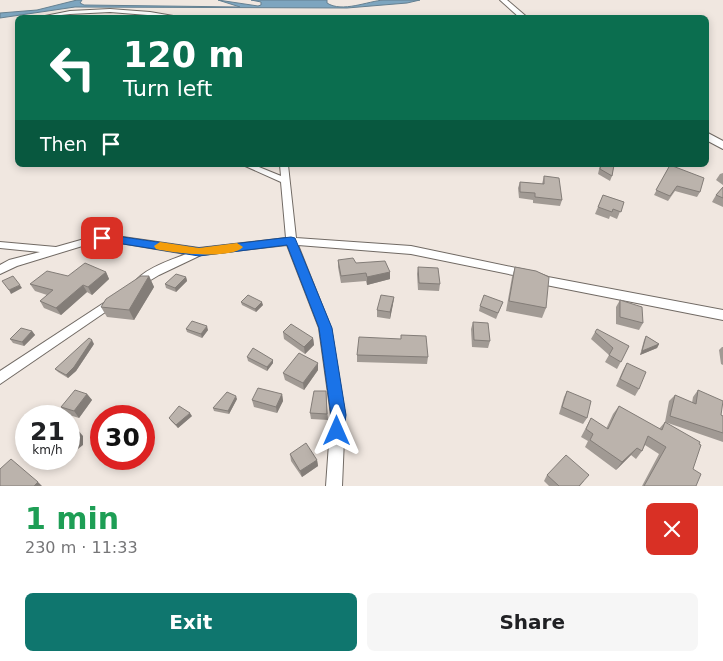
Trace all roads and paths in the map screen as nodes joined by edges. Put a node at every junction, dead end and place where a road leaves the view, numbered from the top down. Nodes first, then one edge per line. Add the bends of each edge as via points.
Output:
1 (504, 0) edge
2 (54, 15) edge
3 (168, 15) edge
4 (521, 15) edge
5 (709, 137) edge
6 (723, 146) edge
7 (252, 167) edge
8 (284, 167) edge
9 (286, 180) junction
10 (291, 241) junction
11 (0, 245) edge
12 (61, 249) junction
13 (199, 252) junction
14 (0, 270) edge
15 (723, 314) edge
16 (0, 378) edge
17 (334, 486) edge

1 - 4 main road
2 - 3 street via 76,11
5 - 6 main road
7 - 9 street
8 - 9 street
9 - 10 street
10 - 13 street
10 - 15 street via 411,250 546,281
10 - 17 street via 325,328 338,415
11 - 12 street
12 - 13 street via 102,238
12 - 14 street
13 - 16 street via 155,272

